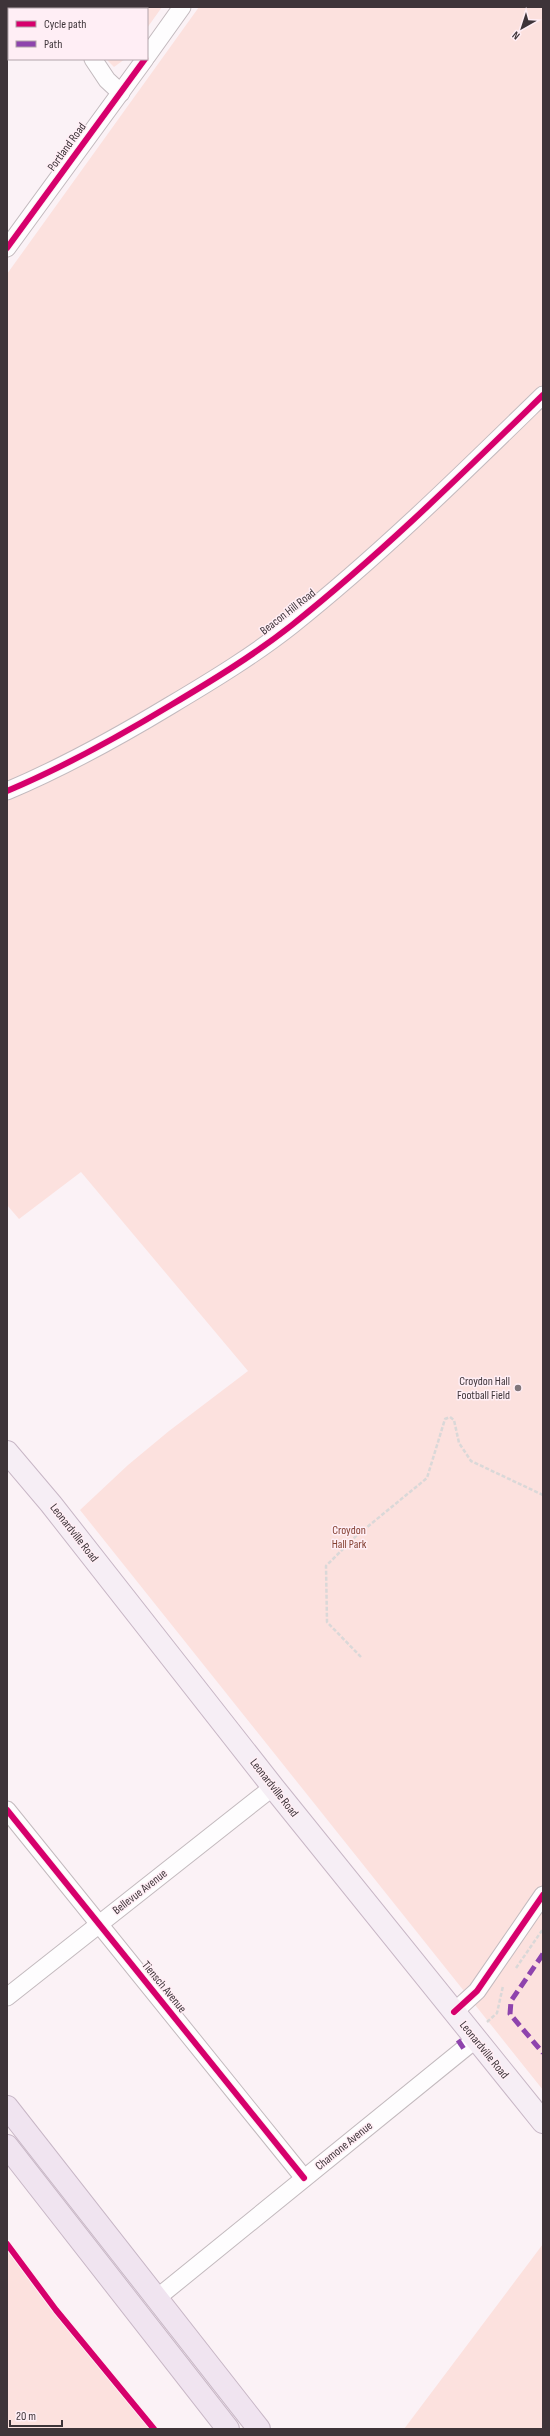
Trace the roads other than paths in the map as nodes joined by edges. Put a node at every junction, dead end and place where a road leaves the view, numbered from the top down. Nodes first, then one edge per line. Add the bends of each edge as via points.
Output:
1 (182, 7) edge
2 (148, 55) edge
3 (94, 60) edge
4 (143, 60) edge
5 (121, 93) junction
6 (7, 248) edge
7 (543, 395) edge
8 (7, 791) edge
9 (7, 1452) edge
10 (273, 1787) junction
11 (7, 1810) edge
12 (543, 1895) edge
13 (99, 1924) junction
14 (7, 1997) edge
15 (454, 2012) junction
16 (480, 2031) junction
17 (7, 2107) edge
18 (543, 2122) edge
19 (7, 2146) edge
20 (304, 2178) junction
21 (156, 2298) junction
22 (228, 2429) edge
23 (259, 2429) edge

1 - 2 street
3 - 5 street via 107,80
4 - 5 street, Portland Road
5 - 6 street, Portland Road
7 - 8 street, Beacon Hill Road via 430,506 291,626 223,674 137,725 81,756
9 - 10 main road, Leonardville Road via 51,1504
10 - 13 street, Bellevue Avenue
10 - 15 main road, Leonardville Road
11 - 13 street, Tiensch Avenue
12 - 15 street via 477,1991
13 - 14 street, Bellevue Avenue
13 - 20 street, Tiensch Avenue
15 - 16 main road, Leonardville Road
16 - 18 main road, Leonardville Road
16 - 20 street, Chamone Avenue
17 - 21 highway
19 - 22 highway
20 - 21 street, Chamone Avenue
21 - 23 highway

